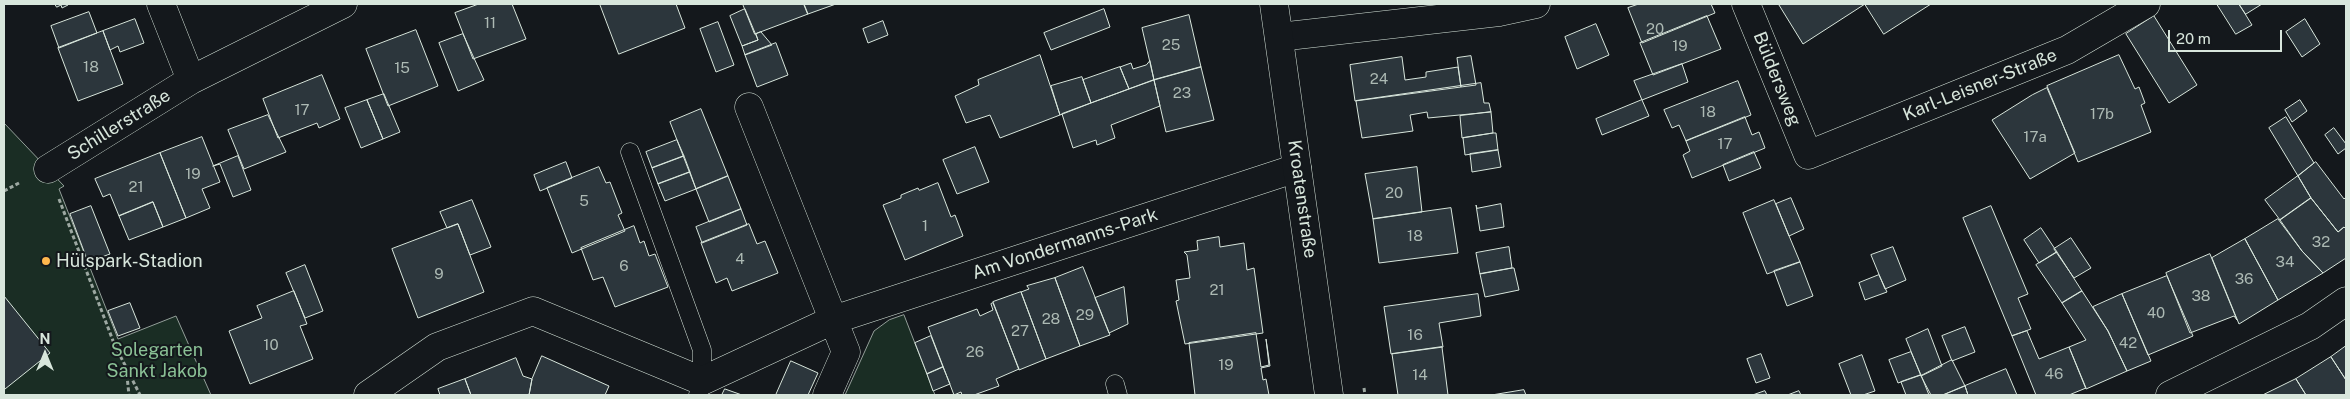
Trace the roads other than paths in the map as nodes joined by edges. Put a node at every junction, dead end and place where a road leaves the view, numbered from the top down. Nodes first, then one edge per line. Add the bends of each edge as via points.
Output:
1 (161, 4) edge
2 (1274, 4) edge
3 (1536, 4) edge
4 (1746, 4) edge
5 (2146, 4) edge
6 (338, 5) edge
7 (1279, 37) junction
8 (190, 80) junction
9 (749, 107) dead end
10 (630, 152) dead end
11 (1808, 155) joint
12 (1297, 168) junction
13 (48, 169) road end
14 (2346, 302) edge
15 (833, 320) junction
16 (700, 388) edge
17 (368, 395) edge
18 (827, 395) edge
19 (1329, 395) edge
20 (2170, 395) edge

1 - 8 street, Schillerstraße
2 - 7 street, Kroatenstraße
3 - 7 street via 1499,12
4 - 11 street, Büldersweg
5 - 11 street, Karl-Leisner-Straße via 2067,50
6 - 8 street, Schillerstraße
7 - 12 street, Kroatenstraße
8 - 13 street, Schillerstraße
9 - 15 street
10 - 16 lane via 702,350
12 - 15 street, Am Vondermanns-Park
12 - 19 street, Kroatenstraße
14 - 20 street via 2310,326
15 - 16 street, Am Vondermanns-Park
15 - 18 street via 846,352
16 - 17 street via 533,311 437,347

